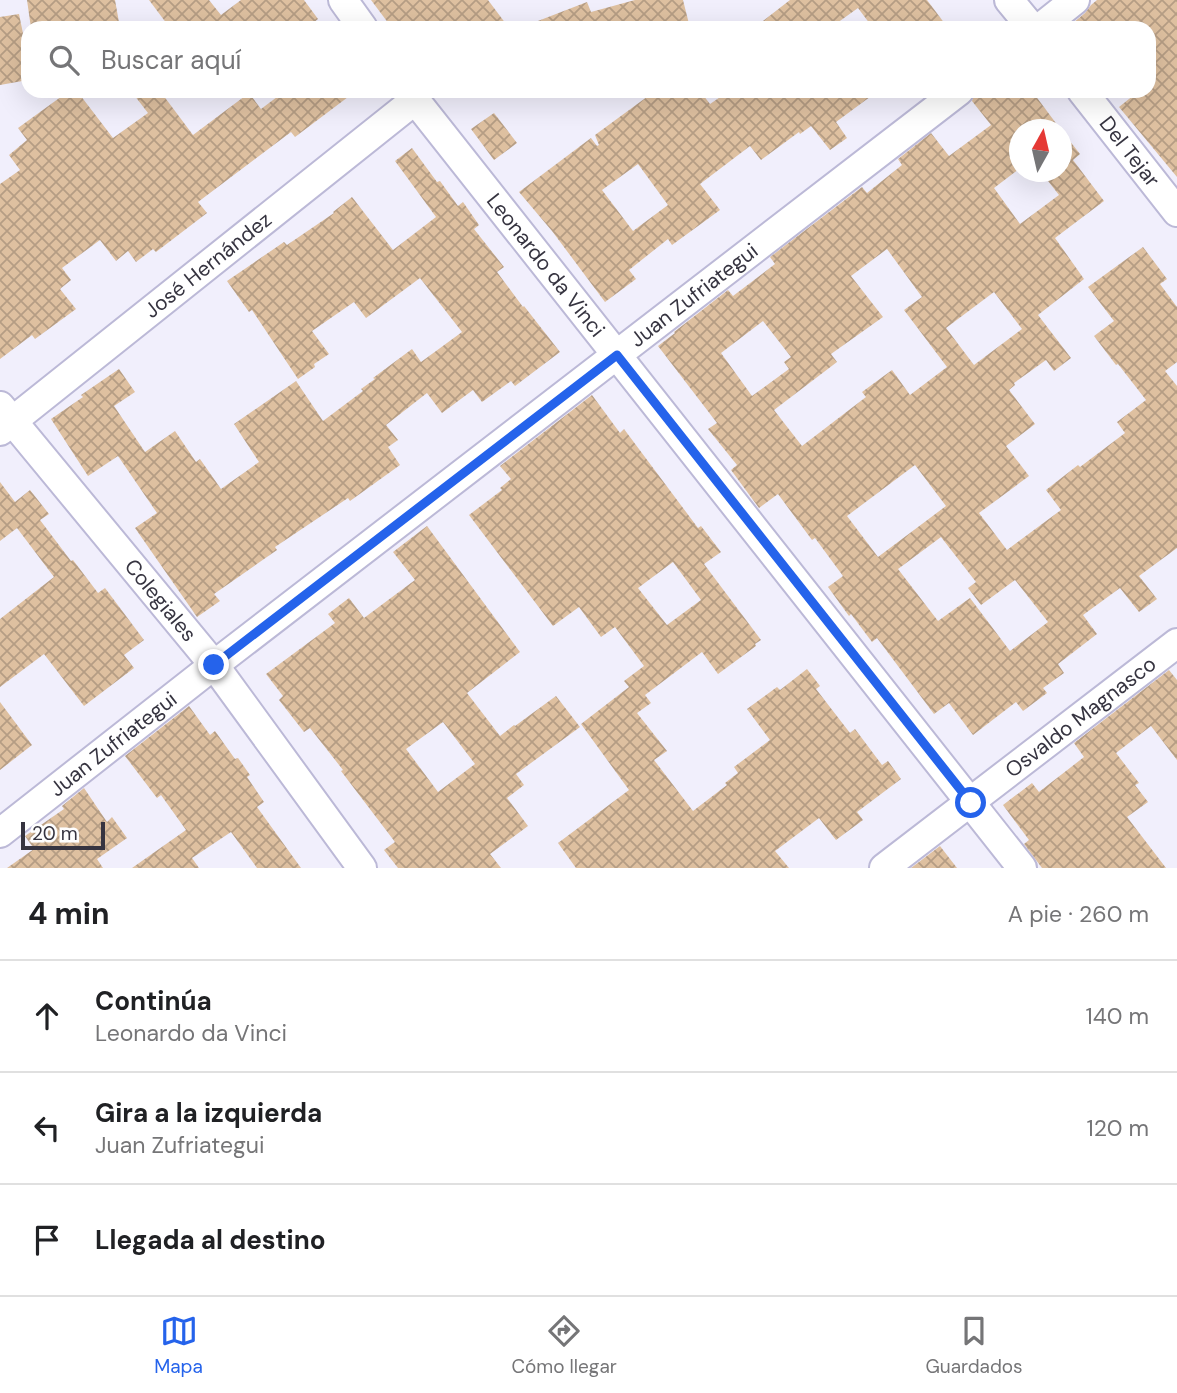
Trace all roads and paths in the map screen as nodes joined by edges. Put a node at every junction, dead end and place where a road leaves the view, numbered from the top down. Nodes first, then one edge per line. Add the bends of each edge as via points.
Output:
1 (343, 0) edge
2 (1009, 0) edge
3 (1075, 0) edge
4 (358, 21) edge
5 (1026, 21) edge
6 (1049, 21) edge
7 (408, 98) edge
8 (413, 98) edge
9 (950, 98) edge
10 (1087, 98) edge
11 (1177, 212) edge
12 (617, 355) junction
13 (4, 420) edge
14 (1177, 643) edge
15 (214, 665) junction
16 (971, 803) junction
17 (0, 833) edge
18 (362, 868) edge
19 (884, 868) edge
20 (1022, 868) edge

1 - 4 street
2 - 5 street
3 - 6 street
7 - 13 street, José Hernández
8 - 12 street, Leonardo da Vinci
9 - 12 street, Juan Zufriategui
10 - 11 street, Del Tejar
12 - 15 street, Juan Zufriategui
12 - 16 street, Leonardo da Vinci
13 - 15 street, Colegiales
14 - 16 street, Osvaldo Magnasco
15 - 17 street, Juan Zufriategui
15 - 18 street, Colegiales
16 - 19 street, Osvaldo Magnasco
16 - 20 street, Leonardo da Vinci

